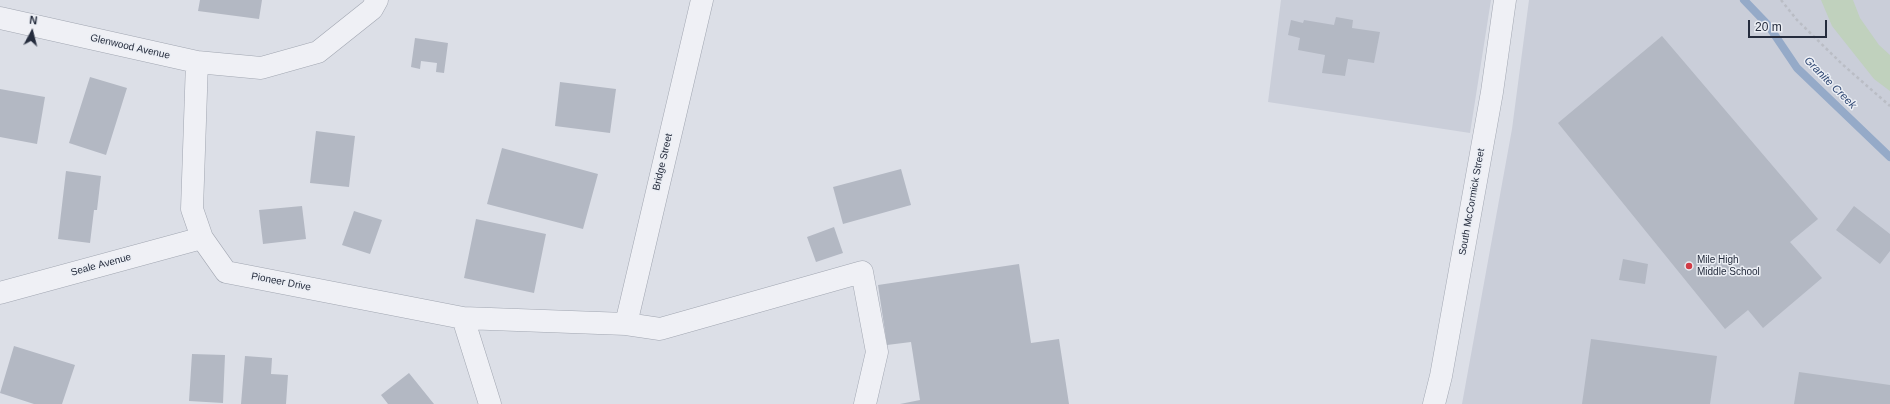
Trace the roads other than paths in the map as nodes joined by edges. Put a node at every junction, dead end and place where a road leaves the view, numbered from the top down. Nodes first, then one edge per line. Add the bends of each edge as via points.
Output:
1 (377, 0) edge
2 (702, 0) edge
3 (1505, 0) edge
4 (0, 18) edge
5 (197, 62) junction
6 (202, 238) junction
7 (0, 293) edge
8 (463, 318) junction
9 (626, 324) junction
10 (490, 404) edge
11 (865, 404) edge
12 (1434, 404) edge

1 - 5 street, Glenwood Avenue via 372,9 318,52 261,68
2 - 9 street, Bridge Street
3 - 12 street, South McCormick Street via 1491,99
4 - 5 street, Glenwood Avenue
5 - 6 street, Pioneer Drive via 192,209
6 - 7 street, Seale Avenue
6 - 8 street, Pioneer Drive via 226,272
8 - 9 street, Pioneer Drive
8 - 10 street
9 - 11 street, Pioneer Drive via 660,329 862,272 877,352

